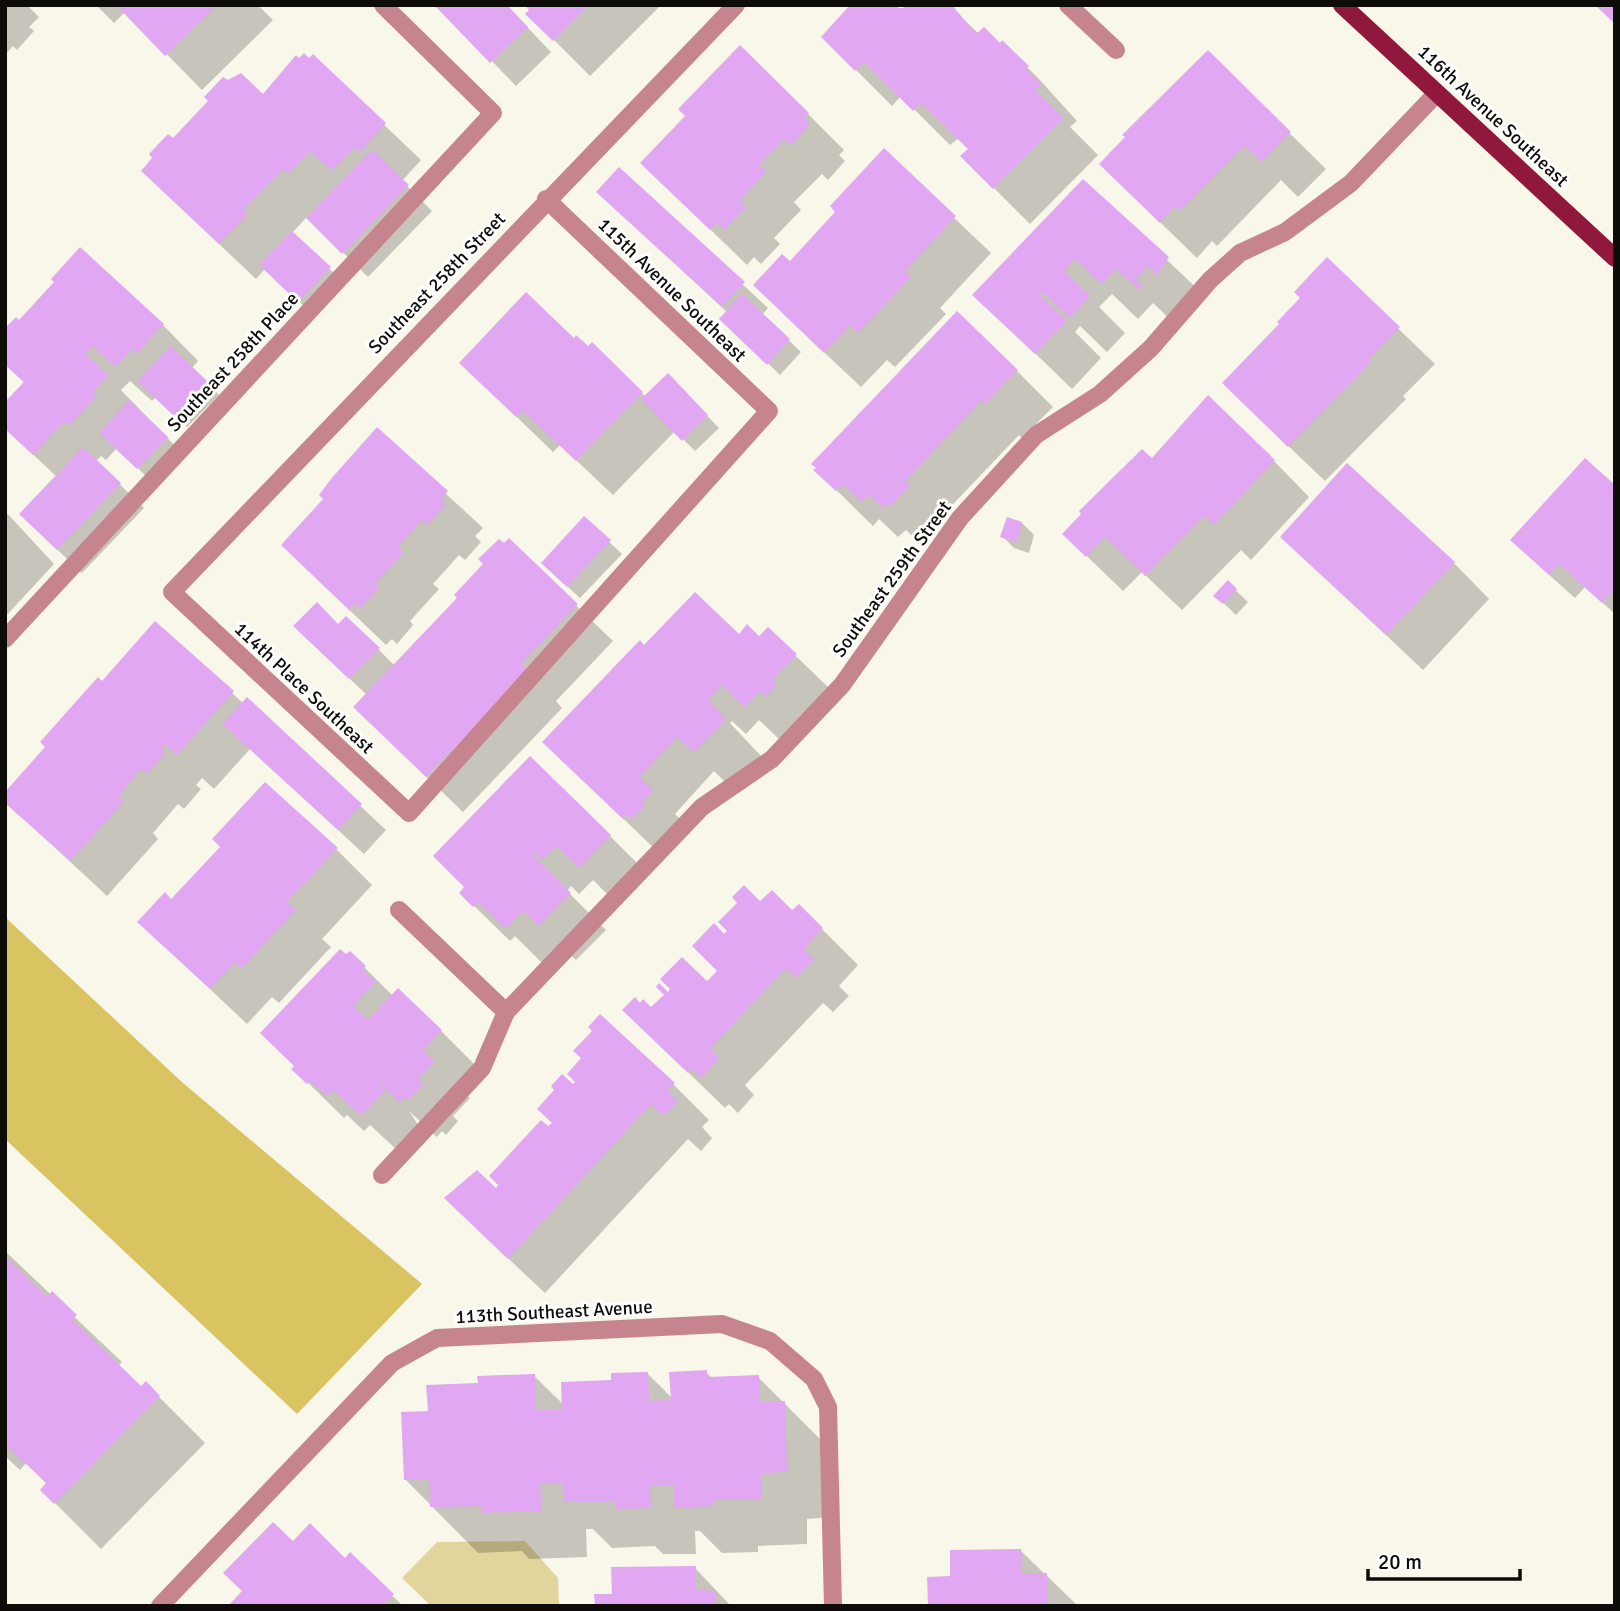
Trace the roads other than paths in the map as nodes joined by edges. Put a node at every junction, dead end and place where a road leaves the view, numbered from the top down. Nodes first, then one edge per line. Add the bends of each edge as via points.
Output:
1 (383, 5) edge
2 (736, 5) edge
3 (1068, 5) edge
4 (1342, 5) edge
5 (1116, 50) dead end
6 (1437, 93) junction
7 (547, 199) junction
8 (1615, 258) edge
9 (172, 593) joint
10 (5, 639) edge
11 (408, 813) joint
12 (399, 910) dead end
13 (506, 1012) junction
14 (382, 1175) dead end
15 (160, 1606) edge
16 (833, 1606) edge

1 - 10 street, Southeast 258th Place via 493,113
2 - 7 street, Southeast 258th Street
3 - 5 street
4 - 6 main road, 116th Avenue Southeast
6 - 8 main road, 116th Avenue Southeast
6 - 13 street, Southeast 259th Street via 1351,183 1285,232 1240,253 1151,348 1100,394 1036,435 960,518 842,685 772,759 702,807
7 - 9 street, Southeast 258th Street
7 - 11 street, 115th Avenue Southeast via 769,411
9 - 11 street, 114th Place Southeast
12 - 13 street
13 - 14 street via 482,1068
15 - 16 street, 113th Southeast Avenue via 392,1363 438,1338 722,1324 769,1341 814,1379 828,1407

